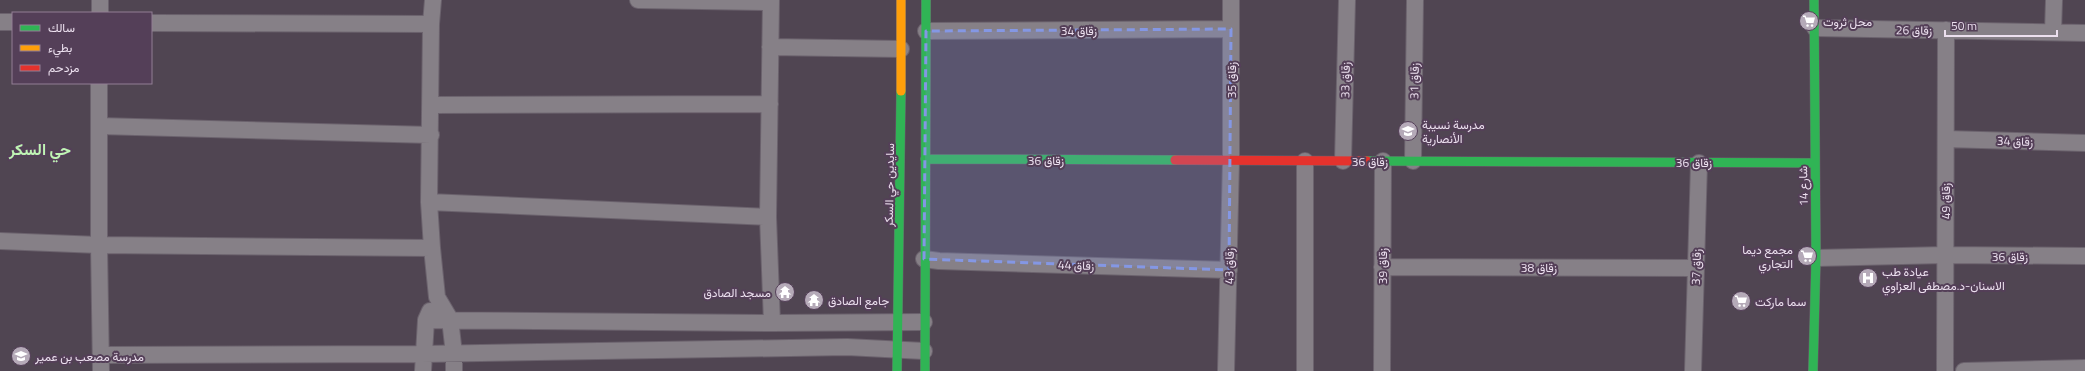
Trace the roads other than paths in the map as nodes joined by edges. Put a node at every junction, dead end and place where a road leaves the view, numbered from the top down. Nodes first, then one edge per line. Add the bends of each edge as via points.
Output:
1 (100, 0) edge
2 (433, 0) edge
3 (638, 0) edge
4 (901, 0) edge
5 (926, 0) edge
6 (1231, 0) edge
7 (1347, 0) edge
8 (1415, 0) edge
9 (1814, 0) edge
10 (2054, 0) edge
11 (770, 1) edge
12 (100, 12) edge
13 (0, 22) edge
14 (12, 22) edge
15 (152, 23) edge
16 (431, 24) junction
17 (1815, 28) junction
18 (1231, 29) junction
19 (926, 30) junction
20 (1946, 30) junction
21 (2053, 32) junction
22 (2085, 33) edge
23 (770, 47) junction
24 (901, 49) junction
25 (100, 84) edge
26 (770, 104) junction
27 (431, 105) junction
28 (99, 126) junction
29 (431, 135) junction
30 (1946, 139) junction
31 (2085, 143) edge
32 (925, 159) junction
33 (1231, 160) junction
34 (1305, 161) junction
35 (1343, 161) junction
36 (1383, 161) junction
37 (1413, 161) junction
38 (1699, 162) junction
39 (1814, 163) junction
40 (429, 202) junction
41 (768, 217) junction
42 (0, 241) edge
43 (99, 245) junction
44 (432, 248) junction
45 (1945, 255) junction
46 (2085, 256) edge
47 (1816, 258) junction
48 (924, 259) junction
49 (1382, 267) junction
50 (1696, 268) junction
51 (1229, 270) junction
52 (437, 297) junction
53 (450, 319) junction
54 (426, 320) junction
55 (924, 322) junction
56 (772, 323) junction
57 (897, 323) junction
58 (896, 350) junction
59 (924, 351) junction
60 (423, 354) junction
61 (454, 354) junction
62 (101, 363) edge
63 (2085, 368) edge
64 (423, 371) edge
65 (454, 371) edge
66 (897, 371) edge
67 (925, 371) edge
68 (1226, 371) edge
69 (1305, 371) edge
70 (1382, 371) edge
71 (1693, 371) edge
72 (1813, 371) edge
73 (1945, 371) edge
74 (1964, 371) edge

1 - 12 street
2 - 16 street
3 - 11 street
4 - 24 street, سايدين حي السكر
5 - 19 street
6 - 18 street, زقاق 35
7 - 35 street, زقاق 33
8 - 37 street, زقاق 31
9 - 17 street, شارع 14
10 - 21 street
11 - 23 street
13 - 14 street
15 - 16 street
16 - 27 street
17 - 20 street, زقاق 26
17 - 39 street, شارع 14
18 - 19 street, زقاق 34
18 - 33 street, زقاق 35
19 - 32 street
20 - 21 street, زقاق 26
20 - 30 street, زقاق 49
21 - 22 street, زقاق 26
23 - 24 street
23 - 26 street
24 - 57 street, سايدين حي السكر via 900,258
25 - 28 street
26 - 27 street
26 - 41 street
27 - 29 street
28 - 29 street
28 - 43 street
29 - 40 street
30 - 31 street, زقاق 34
30 - 45 street, زقاق 49
32 - 33 street, زقاق 36
32 - 48 street
33 - 34 street, زقاق 36
33 - 51 street, زقاق 43
34 - 35 street, زقاق 36
34 - 69 street
35 - 36 street, زقاق 36
36 - 37 street, زقاق 36
36 - 49 street, زقاق 39
37 - 38 street, زقاق 36
38 - 39 street, زقاق 36
38 - 50 street, زقاق 37
39 - 47 street, شارع 14
40 - 41 street
40 - 44 street
41 - 56 street
42 - 43 street
43 - 44 street
43 - 62 street
44 - 52 street
45 - 46 street, زقاق 36
45 - 47 street, زقاق 36
45 - 73 street, زقاق 49
47 - 72 street, شارع 14
48 - 51 street, زقاق 44
48 - 55 street
49 - 50 street, زقاق 38
49 - 70 street, زقاق 39
50 - 71 street, زقاق 37
51 - 68 street, زقاق 43
52 - 53 street
52 - 54 street
53 - 54 street
53 - 56 street
53 - 61 street
54 - 60 street
55 - 57 street
55 - 59 street
56 - 57 street
57 - 58 street, سايدين حي السكر
58 - 59 street
58 - 61 street via 847,347
58 - 66 street, سايدين حي السكر
59 - 67 street
60 - 61 street
60 - 62 street
60 - 64 street
61 - 65 street
63 - 74 street

